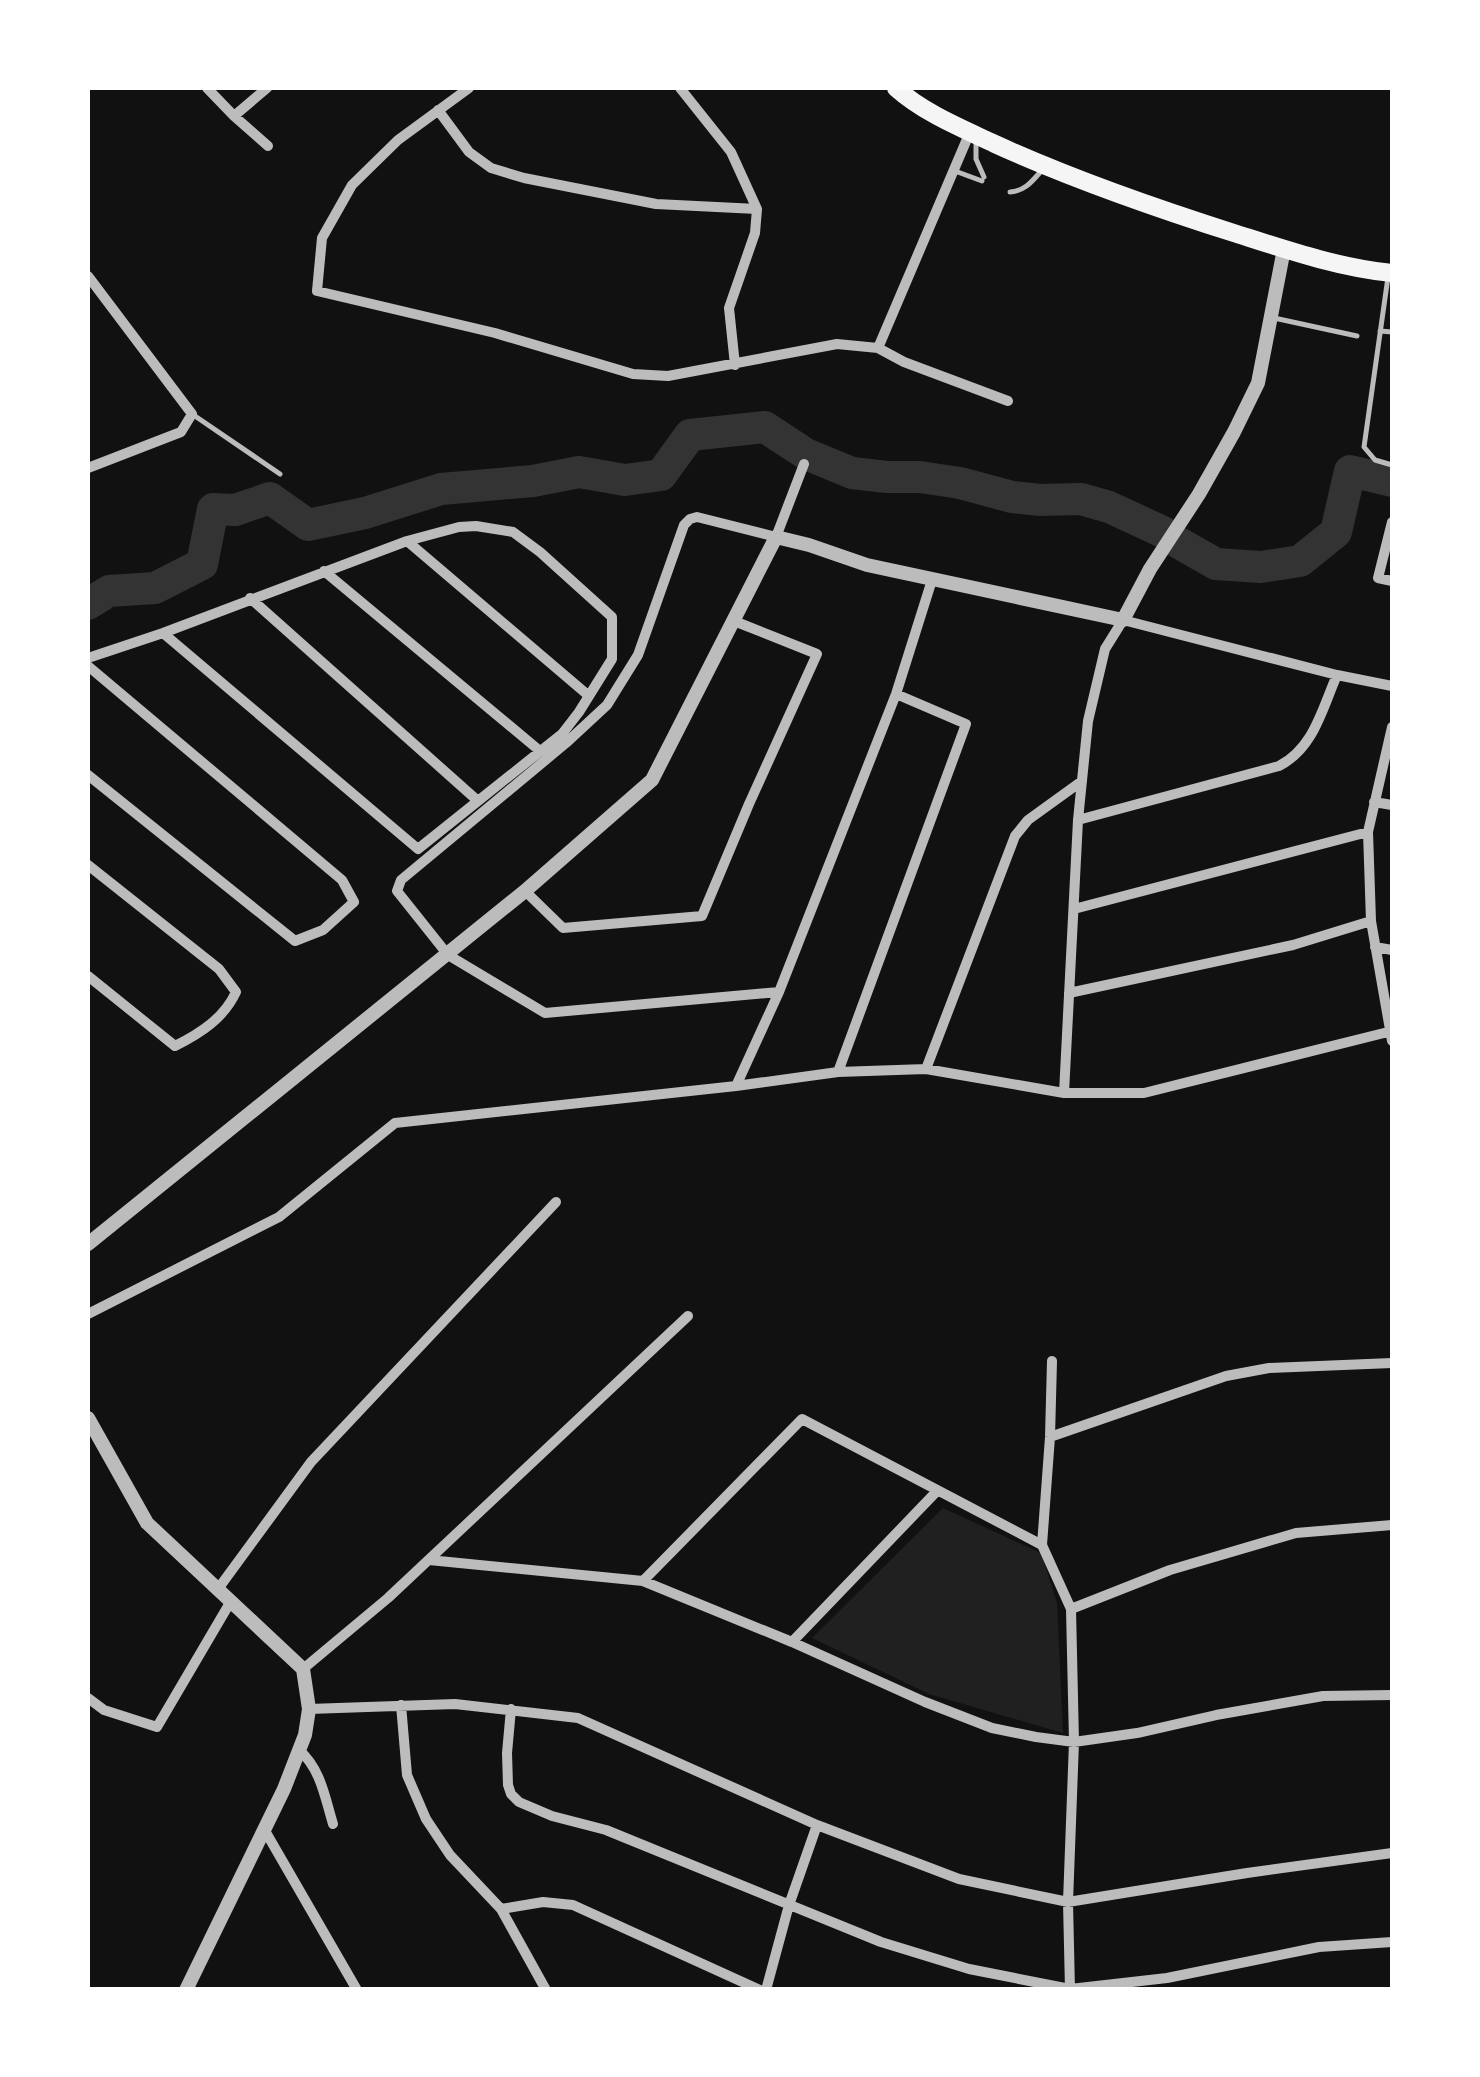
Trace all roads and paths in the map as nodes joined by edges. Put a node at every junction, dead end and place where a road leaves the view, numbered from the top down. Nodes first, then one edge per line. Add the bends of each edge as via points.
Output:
1 (207, 88) edge
2 (266, 88) edge
3 (470, 88) edge
4 (680, 88) edge
5 (896, 88) edge
6 (438, 110) junction
7 (234, 116) junction
8 (974, 134) junction
9 (268, 146) dead end
10 (1046, 166) junction
11 (954, 171) junction
12 (1010, 192) dead end
13 (756, 208) junction
14 (1284, 249) junction
15 (1391, 272) edge
16 (88, 276) edge
17 (1271, 318) junction
18 (1380, 330) junction
19 (1392, 332) edge
20 (1357, 336) dead end
21 (878, 348) junction
22 (735, 364) junction
23 (1008, 401) dead end
24 (192, 414) junction
25 (804, 464) dead end
26 (1392, 464) edge
27 (88, 468) edge
28 (280, 474) dead end
29 (1392, 522) edge
30 (776, 537) junction
31 (407, 540) junction
32 (324, 571) junction
33 (932, 580) junction
34 (1392, 581) edge
35 (250, 598) junction
36 (1123, 620) junction
37 (734, 622) junction
38 (163, 633) junction
39 (88, 658) edge
40 (88, 666) edge
41 (1337, 675) junction
42 (1392, 686) edge
43 (896, 694) junction
44 (589, 696) junction
45 (1392, 728) edge
46 (540, 751) junction
47 (88, 775) edge
48 (1082, 781) junction
49 (478, 801) junction
50 (1374, 802) junction
51 (1392, 805) edge
52 (1078, 820) junction
53 (1368, 832) junction
54 (88, 866) edge
55 (526, 892) junction
56 (1074, 909) junction
57 (1371, 922) junction
58 (1375, 947) junction
59 (1392, 950) edge
60 (448, 954) junction
61 (88, 976) edge
62 (779, 992) junction
63 (1069, 993) junction
64 (1392, 1034) edge
65 (926, 1069) junction
66 (838, 1072) junction
67 (736, 1086) junction
68 (1064, 1093) junction
69 (556, 1202) dead end
70 (88, 1244) edge
71 (88, 1314) edge
72 (688, 1316) dead end
73 (1052, 1361) dead end
74 (1392, 1363) edge
75 (88, 1418) edge
76 (1050, 1437) junction
77 (936, 1491) junction
78 (1392, 1526) edge
79 (1042, 1545) junction
80 (429, 1560) junction
81 (643, 1581) junction
82 (218, 1588) junction
83 (230, 1602) junction
84 (1070, 1609) junction
85 (792, 1642) junction
86 (303, 1669) junction
87 (1392, 1695) edge
88 (88, 1698) edge
89 (401, 1705) junction
90 (511, 1708) junction
91 (309, 1709) junction
92 (1074, 1742) junction
93 (299, 1750) junction
94 (333, 1824) dead end
95 (817, 1825) junction
96 (264, 1829) junction
97 (1392, 1854) edge
98 (1068, 1902) junction
99 (790, 1904) junction
100 (501, 1909) junction
101 (1392, 1942) edge
102 (353, 1988) edge
103 (186, 1990) edge
104 (546, 1990) edge
105 (764, 1990) edge
106 (1070, 1990) edge

1 - 7 street
2 - 7 street
3 - 6 street
4 - 13 street via 731,152
5 - 8 main road
6 - 13 street via 468,152 491,168 656,204
6 - 22 street via 352,186 322,238 317,291 633,374 668,376
7 - 9 street
8 - 10 main road
8 - 11 street
8 - 11 lane via 983,179
10 - 12 lane via 1027,187
10 - 14 main road
11 - 21 street
13 - 22 street via 755,232 729,308
14 - 15 main road
14 - 17 street
15 - 18 lane
16 - 24 street
17 - 20 lane
17 - 36 street via 1258,383
18 - 19 lane
18 - 26 lane via 1364,447 1375,460
21 - 22 street via 837,344
21 - 23 street
24 - 27 street via 182,432
24 - 28 lane
25 - 30 street
29 - 34 street via 1378,578
30 - 33 street
30 - 37 street
30 - 60 street via 690,518 638,655 608,705 401,880 397,891
31 - 32 street
31 - 44 street
31 - 44 street via 476,526 513,532 540,552 612,617 612,659
32 - 35 street
32 - 46 street
33 - 36 street
33 - 43 street
35 - 38 street
35 - 49 street
36 - 41 street
36 - 48 street via 1105,649
37 - 55 street via 652,780
37 - 55 street via 817,654 702,916 562,928
38 - 39 street
38 - 49 street via 418,849
40 - 47 street via 342,880 354,902 323,930 295,941
41 - 42 street
41 - 52 street via 1295,758
43 - 62 street
43 - 66 street via 966,724
44 - 46 street via 562,734
45 - 50 street
46 - 49 street
48 - 52 street
48 - 65 street via 1014,836
50 - 51 street
50 - 53 street
52 - 56 street
53 - 56 street
53 - 57 street
54 - 61 street via 219,969 236,992 228,1010 175,1046
55 - 60 street
56 - 63 street
57 - 58 street
57 - 63 street
58 - 59 street
58 - 64 street
60 - 62 street via 544,1013
60 - 70 street
62 - 67 street
63 - 68 street
64 - 68 street via 1144,1093
65 - 66 street
65 - 68 street
66 - 67 street
67 - 71 street via 395,1123 279,1217
69 - 82 street via 311,1462
72 - 80 street
73 - 76 street
74 - 76 street via 1226,1376
75 - 82 street via 147,1522
76 - 79 street
77 - 79 street
77 - 81 street via 802,1419
77 - 85 street
78 - 84 street via 1296,1532
79 - 84 street
80 - 81 street
80 - 86 street
81 - 85 street
82 - 83 street
83 - 86 street
83 - 88 street via 157,1727
84 - 92 street
85 - 92 street via 992,1728
86 - 91 street
87 - 92 street via 1323,1696
89 - 90 street
89 - 91 street
89 - 100 street via 407,1775 426,1819
90 - 95 street via 578,1718
90 - 99 street via 508,1785 519,1802
91 - 93 street
92 - 98 street
93 - 94 street via 317,1772
93 - 96 street
95 - 98 street via 959,1879
95 - 99 street
96 - 102 street
96 - 103 street
97 - 98 street
98 - 106 street
99 - 105 street
99 - 106 street via 899,1948
100 - 104 street
100 - 105 street via 573,1904
101 - 106 street

